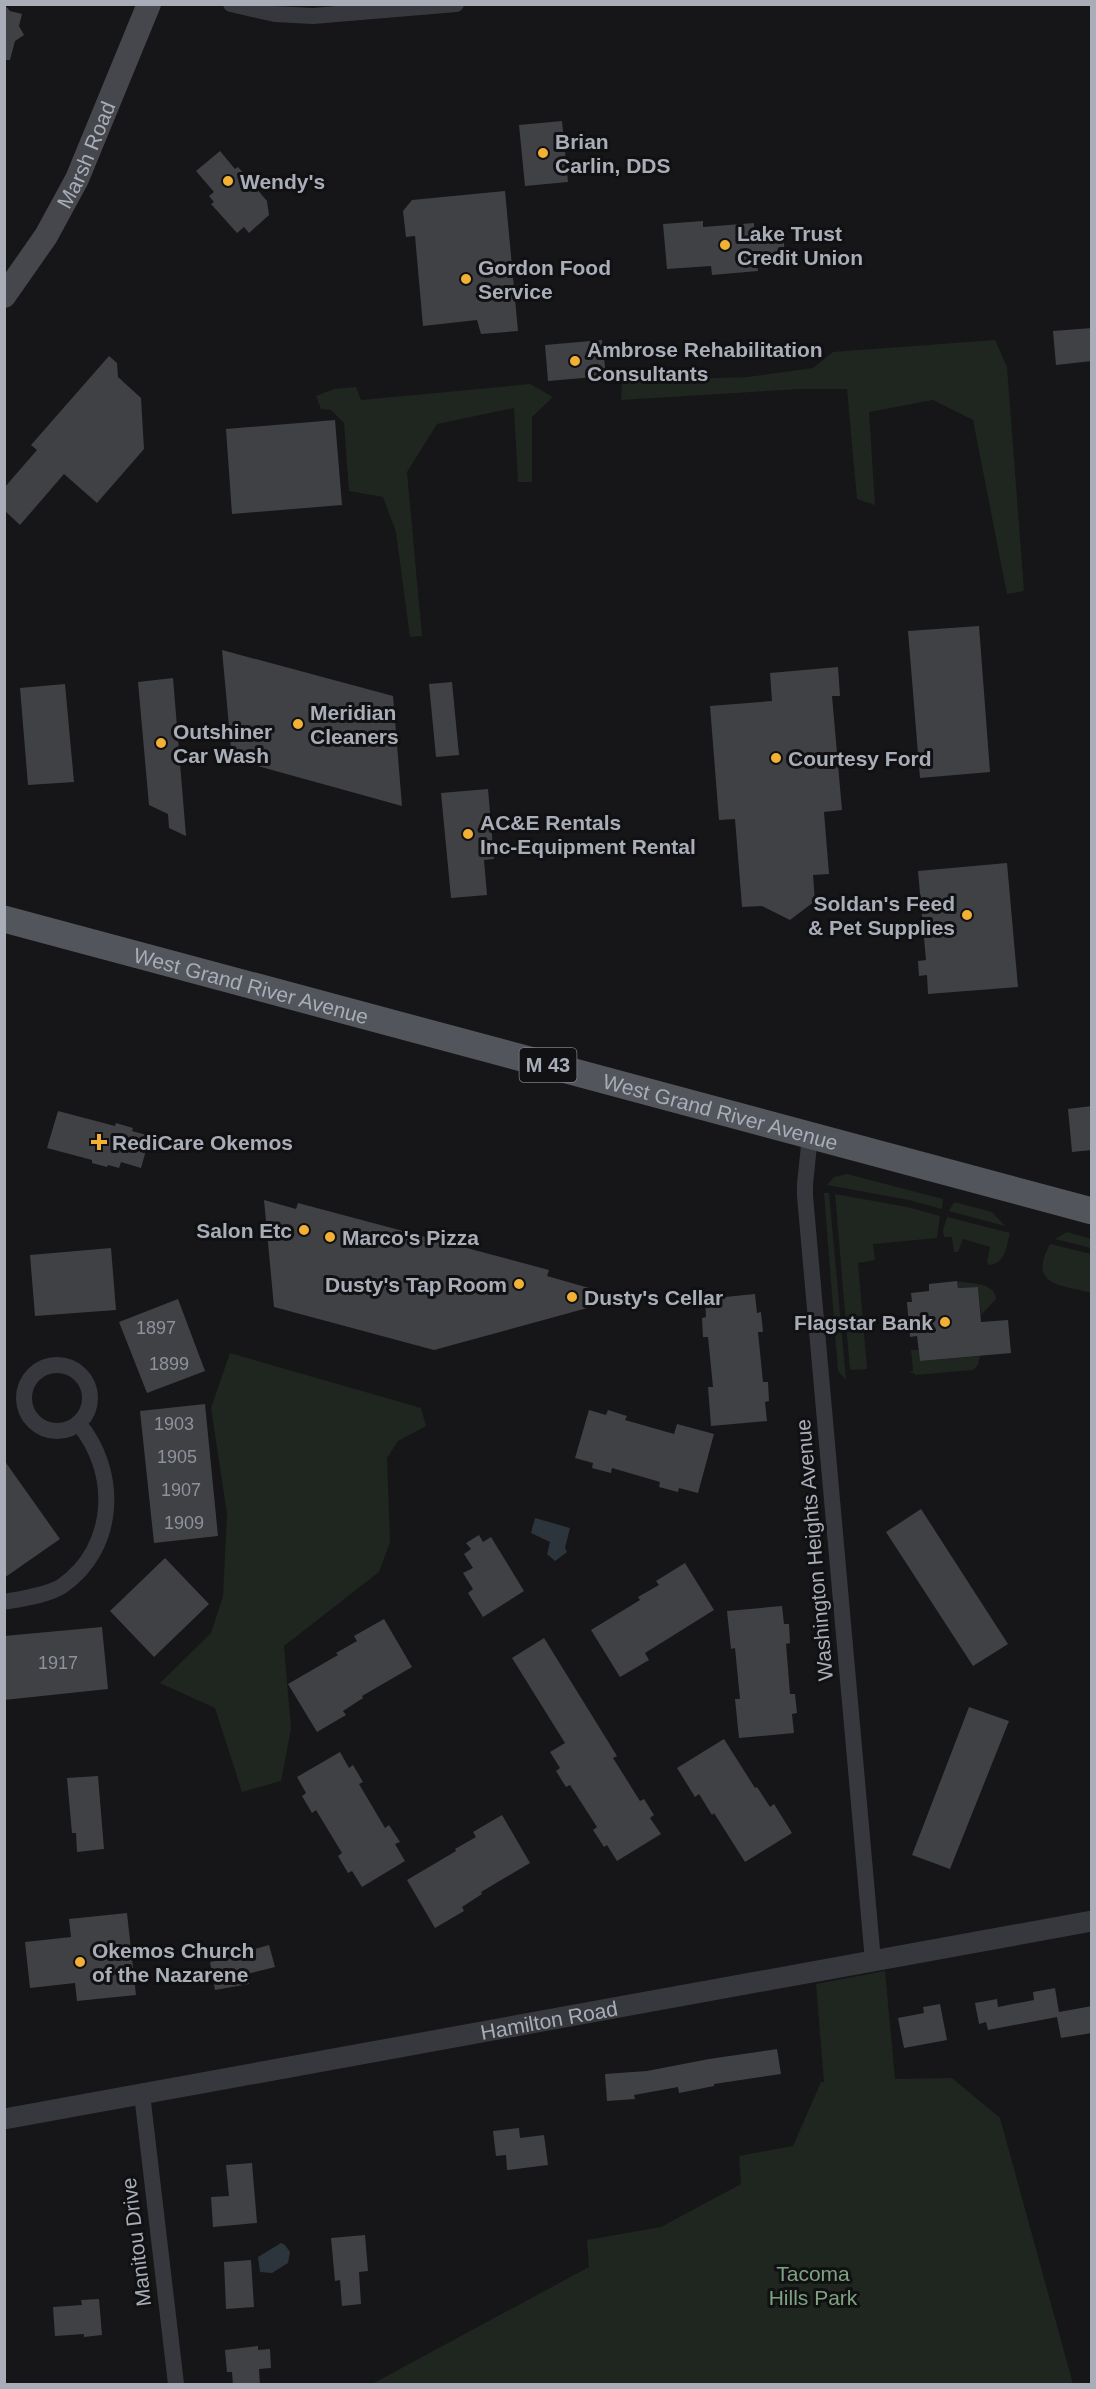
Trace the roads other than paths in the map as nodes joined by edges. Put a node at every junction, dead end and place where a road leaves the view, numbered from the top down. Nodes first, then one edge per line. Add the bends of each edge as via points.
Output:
1 (149, 4) edge
2 (231, 4) edge
3 (456, 4) edge
4 (4, 296) edge
5 (4, 919) edge
6 (810, 1136) junction
7 (1092, 1211) edge
8 (78, 1423) dead end
9 (4, 1602) edge
10 (1092, 1921) edge
11 (873, 1961) junction
12 (141, 2094) junction
13 (4, 2119) edge
14 (176, 2385) edge

1 - 4 main road, Marsh Road via 76,180 46,236
2 - 3 street via 275,14 313,16
5 - 6 main road, West Grand River Avenue / M 43
6 - 7 main road, West Grand River Avenue / M 43
6 - 11 street, Washington Heights Avenue via 804,1184
8 - 9 street via 94,1444 105,1474 104,1520 96,1546 80,1571 61,1587
10 - 11 street, Hamilton Road
11 - 12 street, Hamilton Road
12 - 13 street, Hamilton Road
12 - 14 street, Manitou Drive

